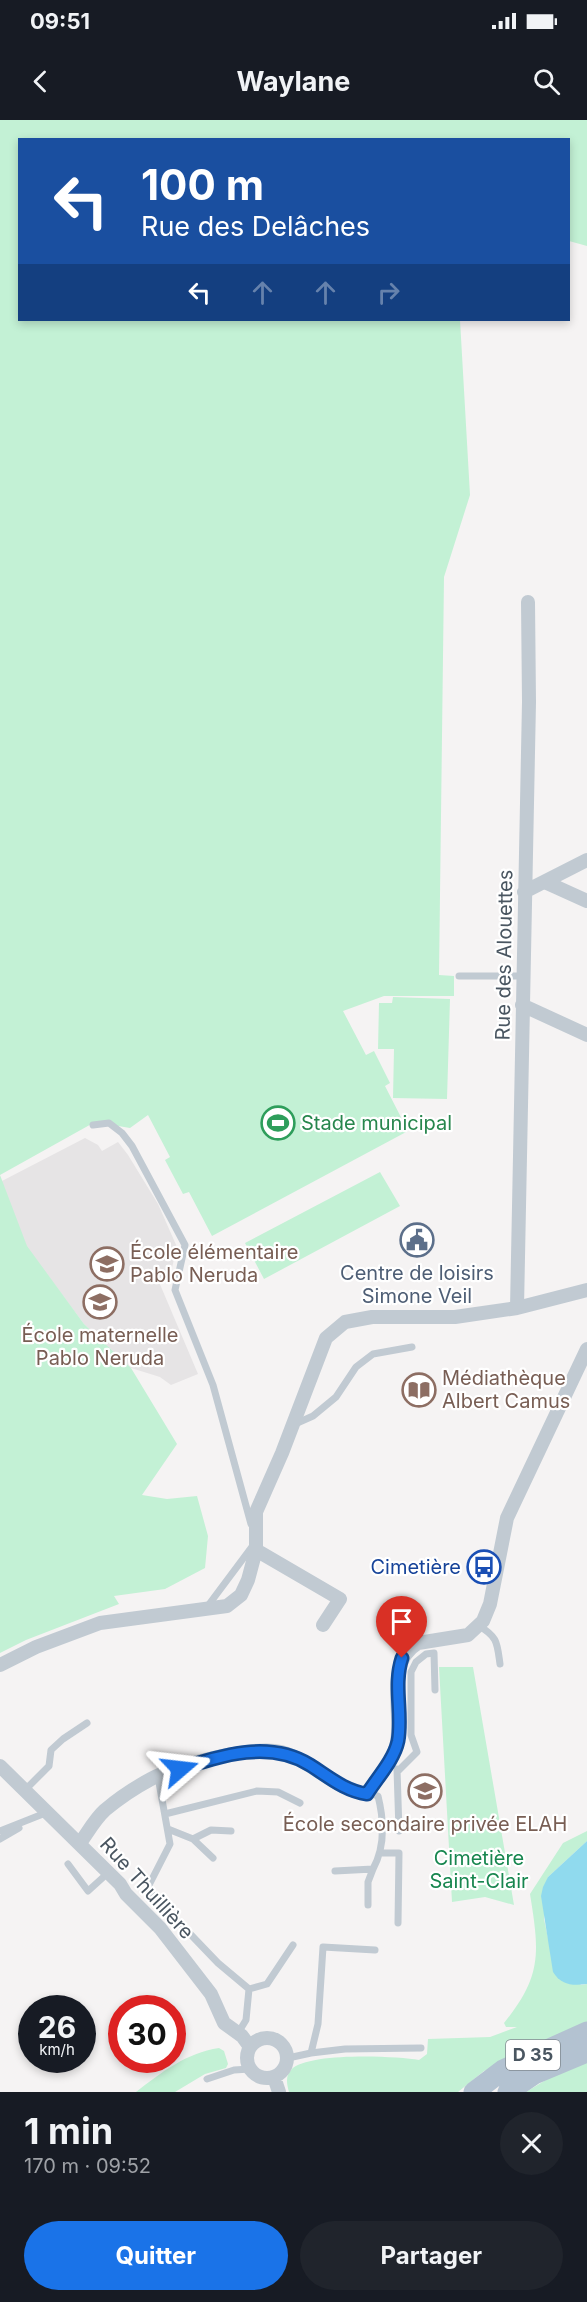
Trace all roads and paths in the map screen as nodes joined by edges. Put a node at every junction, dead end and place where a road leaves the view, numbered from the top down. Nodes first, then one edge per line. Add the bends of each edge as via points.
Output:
1 (528, 602) dead end
2 (587, 860) edge
3 (545, 882) junction
4 (524, 892) junction
5 (587, 901) edge
6 (459, 976) dead end
7 (523, 976) junction
8 (522, 1005) junction
9 (587, 1035) edge
10 (93, 1125) dead end
11 (587, 1290) edge
12 (517, 1308) junction
13 (412, 1347) dead end
14 (587, 1350) edge
15 (292, 1425) junction
16 (255, 1543) junction
17 (206, 1610) junction
18 (323, 1625) dead end
19 (473, 1630) junction
20 (500, 1664) dead end
21 (0, 1665) edge
22 (435, 1690) dead end
23 (87, 1723) dead end
24 (0, 1766) edge
25 (394, 1766) junction
26 (158, 1777) junction
27 (24, 1790) junction
28 (368, 1793) junction
29 (300, 1803) dead end
30 (48, 1812) junction
31 (165, 1814) junction
32 (34, 1818) junction
33 (168, 1829) junction
34 (0, 1831) edge
35 (231, 1831) dead end
36 (399, 1831) dead end
37 (0, 1839) edge
38 (194, 1839) junction
39 (80, 1843) junction
40 (380, 1853) junction
41 (213, 1858) dead end
42 (68, 1864) dead end
43 (373, 1869) junction
44 (335, 1871) dead end
45 (109, 1872) junction
46 (368, 1905) dead end
47 (398, 1923) dead end
48 (293, 1945) dead end
49 (375, 1950) dead end
50 (249, 1989) junction
51 (587, 2032) edge
52 (238, 2033) junction
53 (250, 2047) junction
54 (421, 2048) dead end
55 (587, 2052) edge
56 (311, 2053) junction
57 (288, 2058) junction
58 (250, 2069) junction
59 (274, 2077) junction
60 (207, 2079) dead end
61 (279, 2092) edge
62 (474, 2092) edge
63 (508, 2092) edge

1 - 4 street, Rue des Alouettes
2 - 3 street
3 - 4 street
3 - 5 street
4 - 7 street, Rue des Alouettes
6 - 7 lane
7 - 8 street, Rue des Alouettes
8 - 9 street
8 - 12 street, Rue des Alouettes
10 - 16 lane via 109,1123 132,1146 185,1245 175,1290 213,1385
11 - 12 street
12 - 15 street via 452,1317 372,1317 345,1322 326,1338
13 - 15 lane via 373,1354 356,1367 336,1398 313,1416
14 - 19 street via 507,1518 490,1604
15 - 16 street via 256,1512
16 - 17 lane
16 - 17 street via 241,1595 227,1606
16 - 18 street via 340,1599
17 - 21 street via 100,1623
19 - 20 lane via 492,1634
19 - 25 street via 424,1640 402,1658 398,1670
22 - 25 lane via 434,1653 426,1654 411,1672 411,1735 417,1752
23 - 27 lane via 51,1750 49,1766
24 - 27 street, Rue Thuillière
25 - 28 street
25 - 36 lane
26 - 28 street via 203,1761 254,1750 281,1752 351,1792
26 - 31 lane
26 - 39 street via 105,1810
27 - 30 street, Rue Thuillière
28 - 40 lane via 378,1796 382,1811
29 - 31 lane via 278,1792 257,1791
30 - 32 lane
30 - 39 street, Rue Thuillière
31 - 33 lane
32 - 34 lane
32 - 37 lane
33 - 38 lane
33 - 50 lane via 170,1844 147,1889 218,1963
35 - 38 lane via 211,1830
38 - 41 lane
39 - 45 street, Rue Thuillière
40 - 43 lane
40 - 47 lane via 399,1854
42 - 45 lane via 88,1891
43 - 44 lane
43 - 46 lane via 368,1882
45 - 52 street, Rue Thuillière via 160,1928 212,1994 224,2023
48 - 50 lane via 267,1984
49 - 56 lane via 323,1947 318,2024
50 - 52 lane via 246,2020
51 - 62 main road, D 35 via 503,2070
52 - 53 street, Rue Thuillière
53 - 57 street via 260,2039 273,2038 283,2045
53 - 58 street
54 - 56 lane
55 - 63 main road, D 35 via 534,2074
56 - 57 lane
57 - 59 street via 284,2069
58 - 59 street via 261,2077
58 - 60 lane
59 - 61 street

